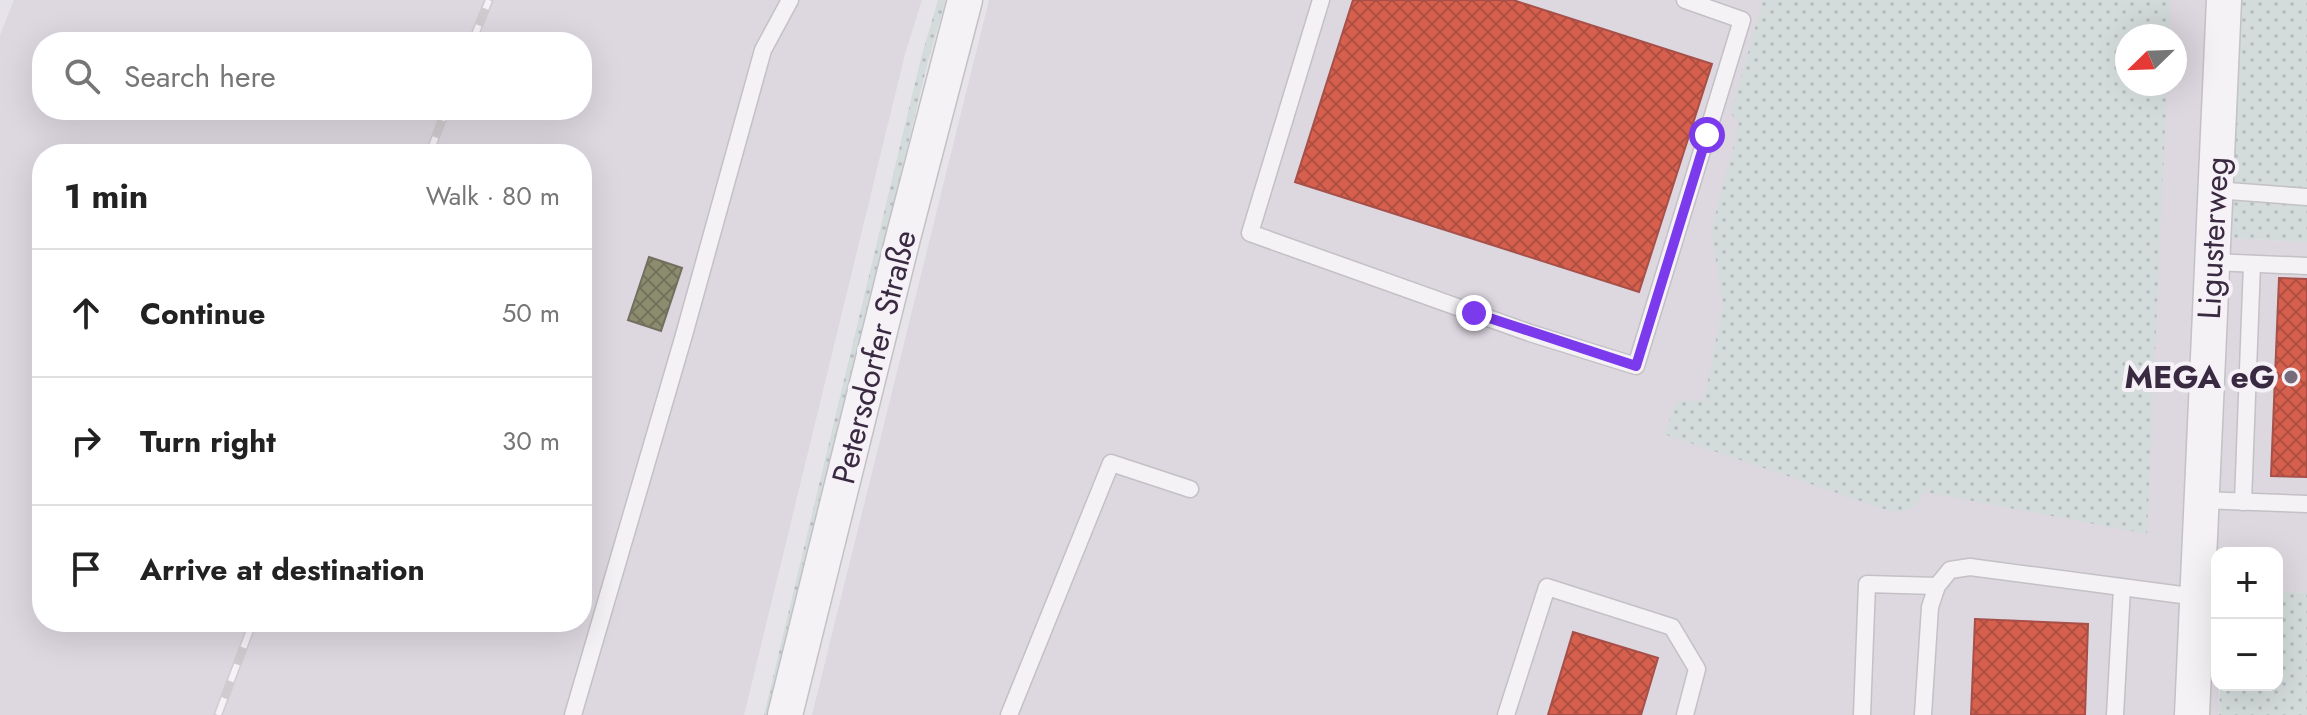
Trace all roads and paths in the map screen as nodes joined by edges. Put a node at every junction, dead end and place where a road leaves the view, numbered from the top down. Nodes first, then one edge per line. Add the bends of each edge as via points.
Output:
1 (790, 0) edge
2 (965, 0) edge
3 (1321, 0) edge
4 (1685, 0) edge
5 (2224, 0) edge
6 (2215, 190) junction
7 (2307, 197) edge
8 (2212, 262) junction
9 (2252, 264) junction
10 (2307, 266) edge
11 (1190, 489) dead end
12 (2201, 500) junction
13 (2243, 502) junction
14 (2307, 504) edge
15 (1937, 586) junction
16 (2122, 588) junction
17 (2197, 597) junction
18 (573, 715) edge
19 (785, 715) edge
20 (1009, 715) edge
21 (1506, 715) edge
22 (1685, 715) edge
23 (1862, 715) edge
24 (1923, 715) edge
25 (2115, 715) edge
26 (2192, 715) edge

1 - 18 lane via 763,50
2 - 19 street, Petersdorfer Straße
3 - 4 lane via 1250,233 1636,366 1742,20
5 - 6 street, Ligusterweg
6 - 7 lane
6 - 8 street, Ligusterweg
8 - 9 lane
8 - 12 street, Ligusterweg
9 - 10 lane
9 - 13 lane
11 - 20 lane via 1111,463
12 - 13 lane
12 - 17 street, Ligusterweg
13 - 14 lane
15 - 16 lane via 1950,570 1970,567
15 - 23 lane via 1867,584
15 - 24 lane via 1930,607
16 - 17 lane
16 - 25 lane
17 - 26 street, Ligusterweg
21 - 22 lane via 1547,587 1672,627 1697,669

